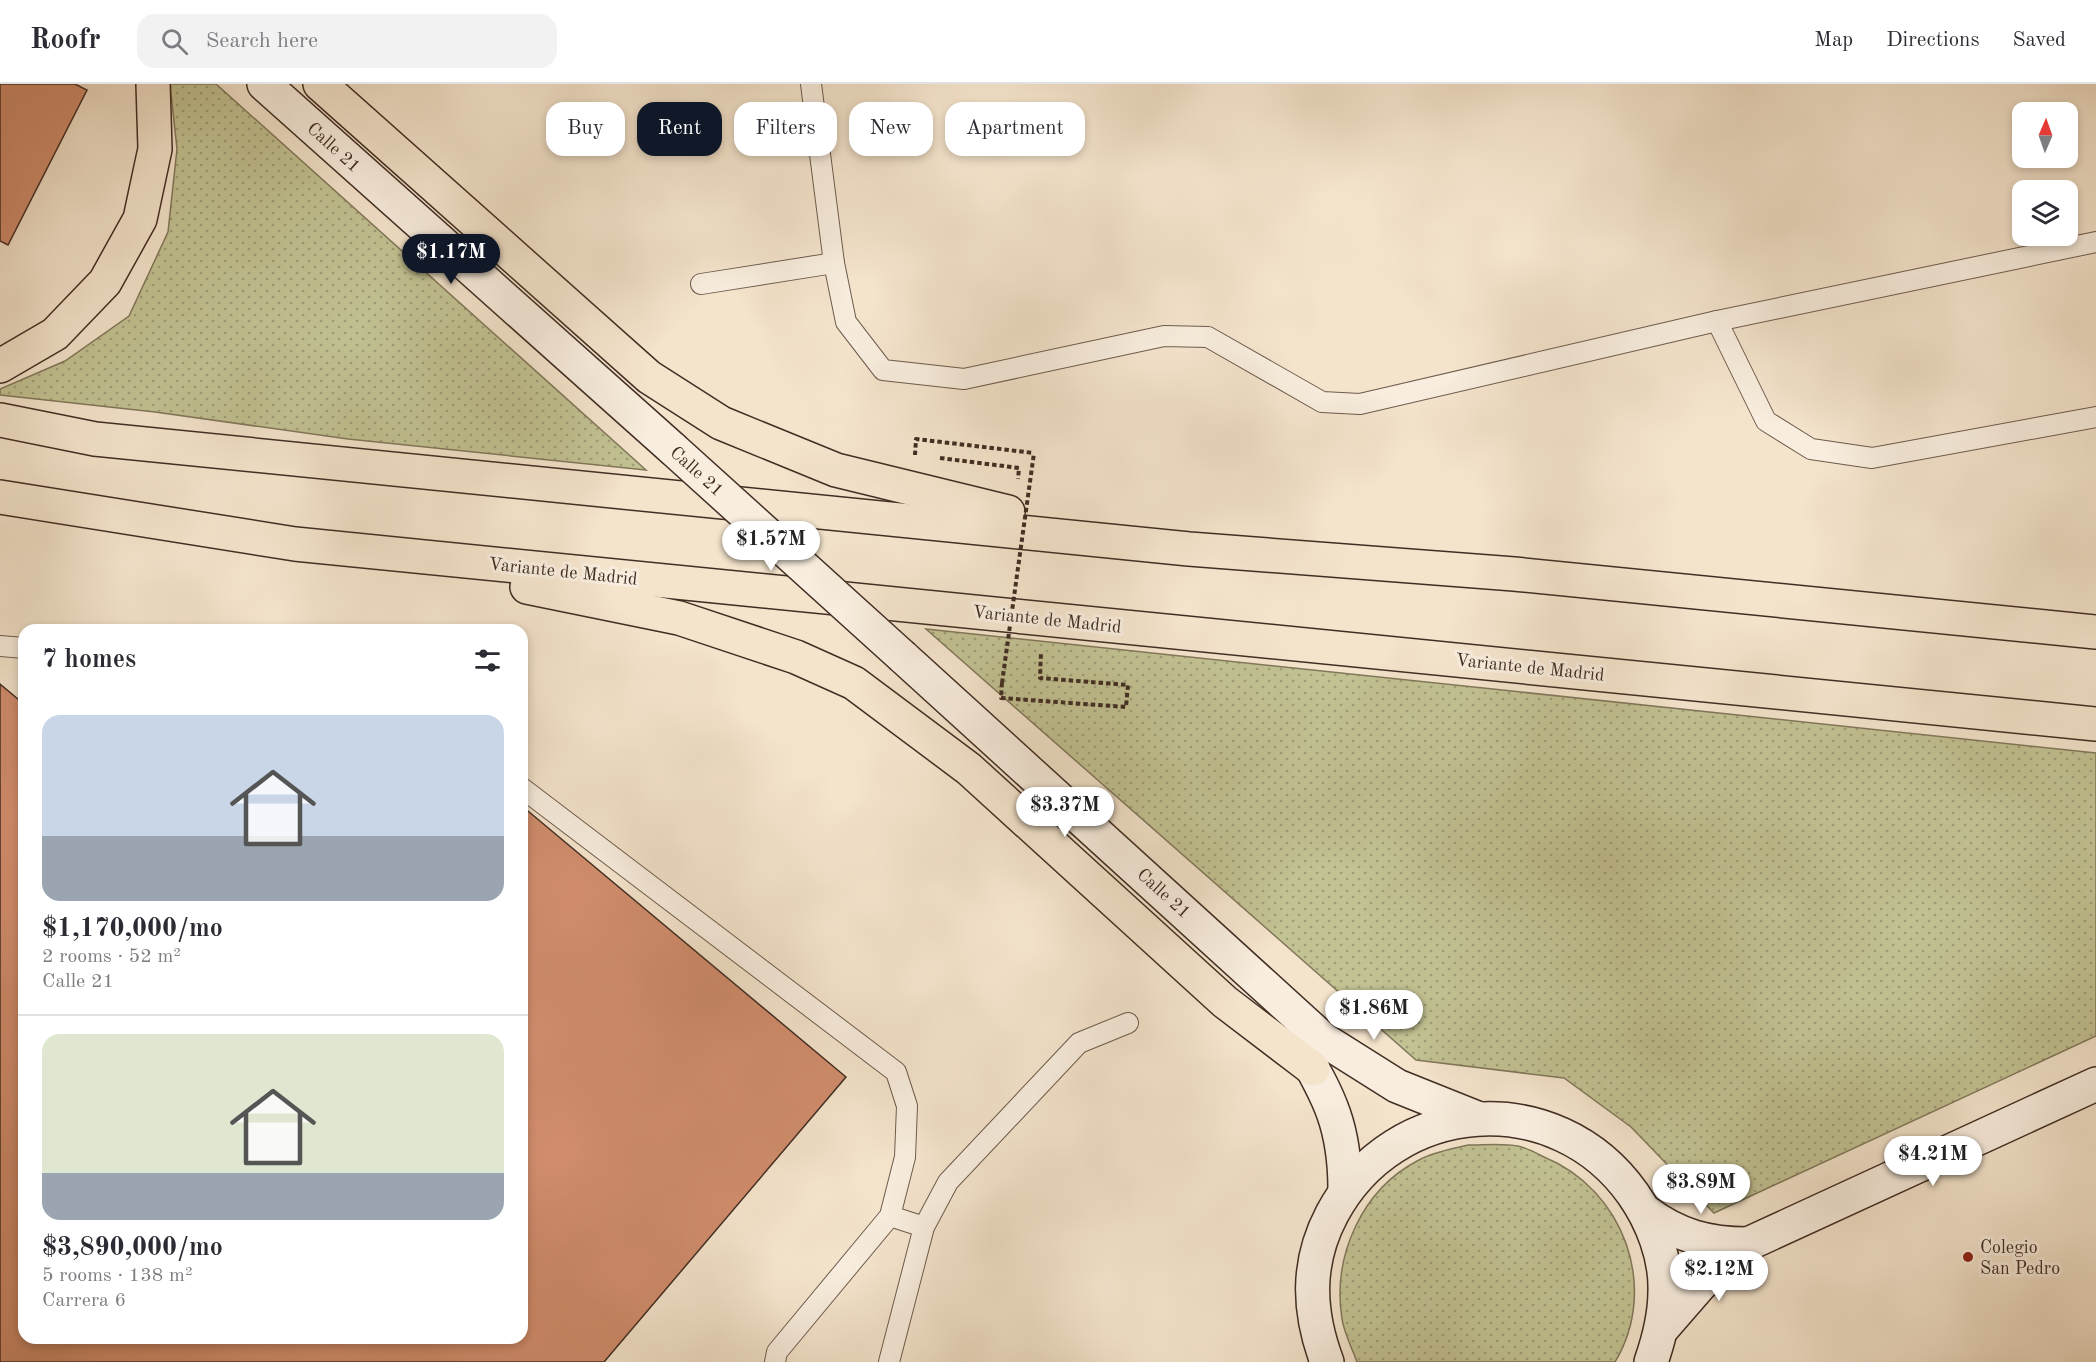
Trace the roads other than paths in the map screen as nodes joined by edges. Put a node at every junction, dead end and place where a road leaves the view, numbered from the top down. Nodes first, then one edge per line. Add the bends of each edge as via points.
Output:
1 (153, 84) edge
2 (264, 84) edge
3 (320, 84) edge
4 (812, 84) edge
5 (2096, 243) edge
6 (834, 263) junction
7 (701, 284) dead end
8 (1717, 321) junction
9 (0, 366) edge
10 (2096, 417) edge
11 (0, 420) edge
12 (0, 497) edge
13 (295, 544) junction
14 (1189, 549) junction
15 (2096, 632) edge
16 (0, 646) edge
17 (18, 648) edge
18 (2096, 724) edge
19 (528, 793) edge
20 (1261, 981) junction
21 (1128, 1023) dead end
22 (1313, 1070) junction
23 (2096, 1084) edge
24 (1478, 1118) junction
25 (1345, 1190) junction
26 (1646, 1212) junction
27 (890, 1216) junction
28 (924, 1227) junction
29 (1748, 1244) junction
30 (1661, 1330) junction
31 (775, 1362) edge
32 (889, 1362) edge
33 (1327, 1362) edge
34 (1650, 1362) edge

1 - 9 main road via 155,149 140,219 105,282 55,334
2 - 20 street, Calle 21, bridge
3 - 14 main road via 649,376 721,423 836,470 1014,513
4 - 6 lane
5 - 8 lane
6 - 7 lane
6 - 8 lane via 846,322 883,370 964,379 1164,336 1208,337 1322,402 1360,404
8 - 10 lane via 1766,421 1811,449 1872,458
11 - 14 main road via 95,439
12 - 13 main road, Variante de Madrid
13 - 18 main road, Variante de Madrid
13 - 22 main road via 601,600 678,618 796,657 854,683 969,769 1225,1002
14 - 15 main road via 1514,574
16 - 17 lane
19 - 27 lane via 896,1072 907,1106 905,1157
20 - 22 street, Calle 21
20 - 24 street, Calle 21 via 1324,1040 1397,1086
21 - 28 lane via 1079,1043 948,1182
22 - 25 street, Calle 21 via 1339,1123 1345,1156
23 - 29 street
24 - 25 street via 1427,1128 1382,1153
24 - 26 street via 1518,1120 1557,1132 1593,1151 1622,1179
25 - 33 street via 1322,1233 1311,1282 1315,1331
26 - 29 street via 1668,1228 1694,1239
26 - 30 street via 1660,1250 1666,1290
27 - 28 lane
27 - 31 lane via 777,1352
28 - 32 lane
29 - 30 street via 1701,1284
30 - 34 street

